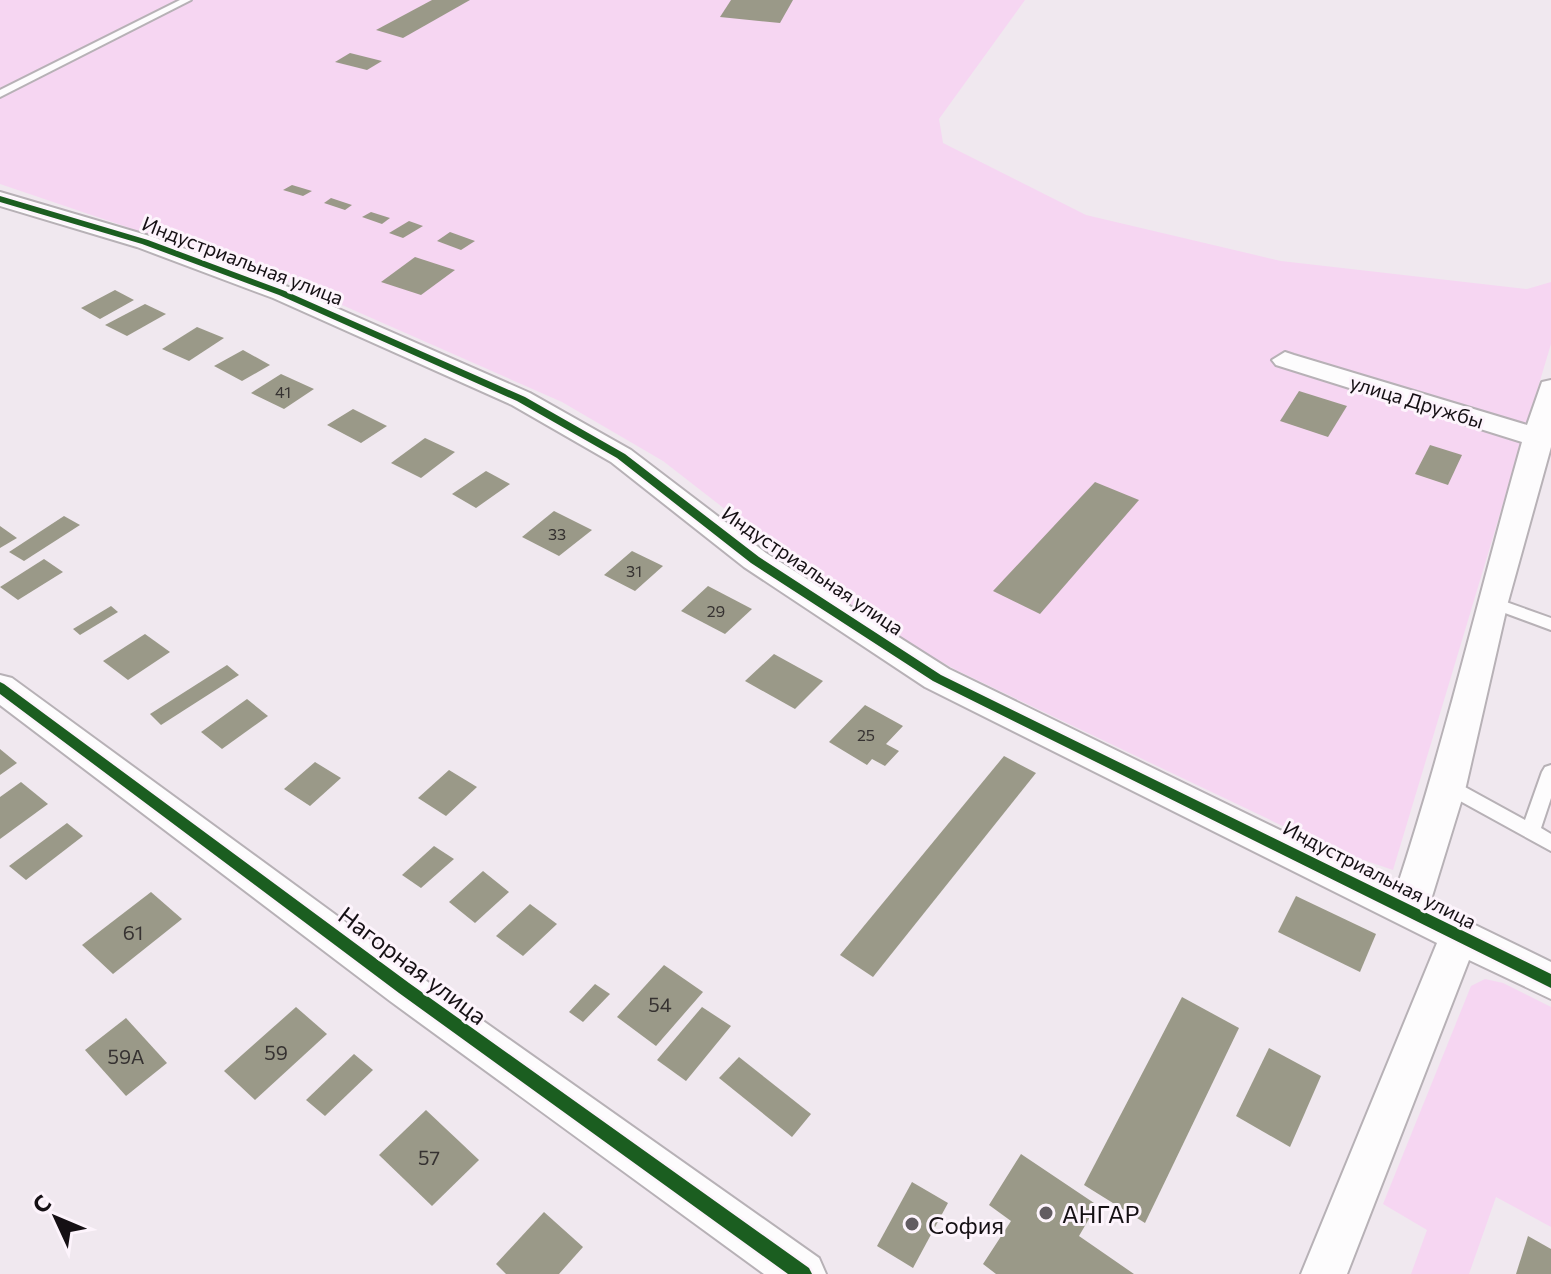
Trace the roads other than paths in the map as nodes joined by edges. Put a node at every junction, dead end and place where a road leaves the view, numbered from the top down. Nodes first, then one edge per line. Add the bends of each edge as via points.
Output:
1 (187, 0) edge
2 (0, 94) edge
3 (2, 202) edge
4 (1285, 360) dead end
5 (1551, 388) edge
6 (1545, 438) edge
7 (1492, 602) junction
8 (1551, 624) edge
9 (0, 687) edge
10 (1551, 772) edge
11 (1448, 786) junction
12 (1531, 830) junction
13 (1551, 843) edge
14 (1409, 908) junction
15 (1459, 936) junction
16 (1551, 981) edge
17 (778, 1268) edge
18 (1324, 1274) edge

1 - 2 lane
3 - 14 street, Индустриальная улица via 145,242 282,293 521,399 621,456 755,560 937,678
4 - 6 street, улица Дружбы
5 - 6 street
6 - 7 street
7 - 8 lane
7 - 11 street
9 - 17 street, Нагорная улица
10 - 12 lane
11 - 12 lane
11 - 14 street
12 - 13 lane
14 - 15 street, Индустриальная улица
15 - 16 street, Индустриальная улица
15 - 18 street

